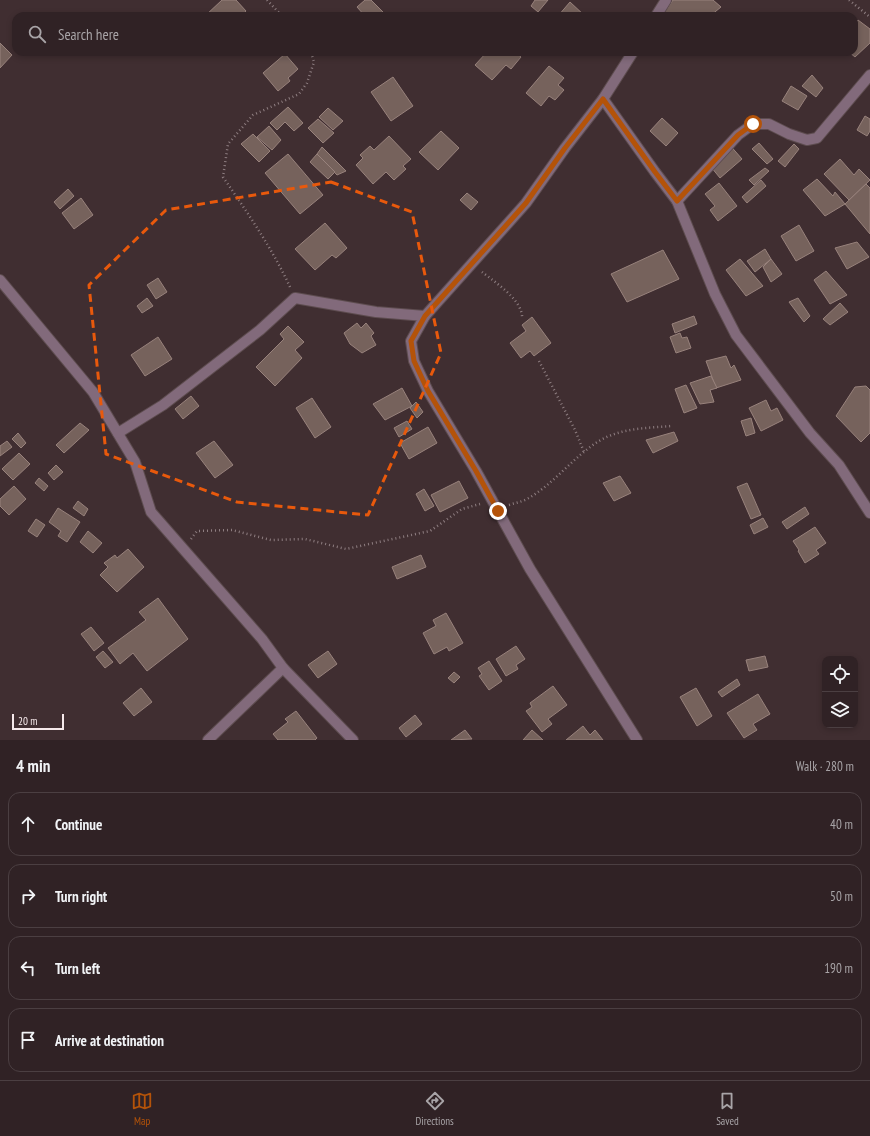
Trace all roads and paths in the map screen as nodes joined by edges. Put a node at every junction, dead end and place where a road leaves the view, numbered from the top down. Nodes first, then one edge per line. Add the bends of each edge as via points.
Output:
1 (268, 0) edge
2 (666, 0) edge
3 (849, 0) edge
4 (278, 12) edge
5 (658, 12) edge
6 (870, 17) edge
7 (312, 56) edge
8 (630, 56) edge
9 (870, 75) edge
10 (603, 99) junction
11 (677, 201) junction
12 (478, 270) dead end
13 (0, 280) edge
14 (295, 298) junction
15 (425, 316) junction
16 (522, 319) dead end
17 (539, 361) dead end
18 (671, 426) dead end
19 (118, 433) junction
20 (584, 452) junction
21 (492, 501) junction
22 (498, 511) junction
23 (870, 512) edge
24 (184, 549) junction
25 (283, 668) junction
26 (208, 740) edge
27 (353, 740) edge
28 (637, 740) edge

1 - 4 path
2 - 5 street
3 - 6 path
7 - 14 path via 314,62 307,83 299,94 253,115 228,144 223,177 283,272
8 - 10 street
9 - 11 street via 817,138 807,140 769,124 753,124 738,135
10 - 11 street
10 - 15 street via 526,203
11 - 23 street via 715,294 736,335 810,433 839,464
12 - 16 path via 495,281 518,302
13 - 19 street via 93,392
14 - 15 street via 376,312
14 - 19 street via 260,330 163,405
15 - 21 street via 411,341 414,361 428,391
17 - 20 path
18 - 20 path via 628,430 600,440
19 - 24 street via 135,462 151,512
20 - 22 path via 527,499
21 - 22 street
21 - 24 path via 462,509 430,531 346,549 305,539 271,540 232,530 197,531
22 - 28 street via 530,570
24 - 25 street via 262,639
25 - 26 street
25 - 27 street

